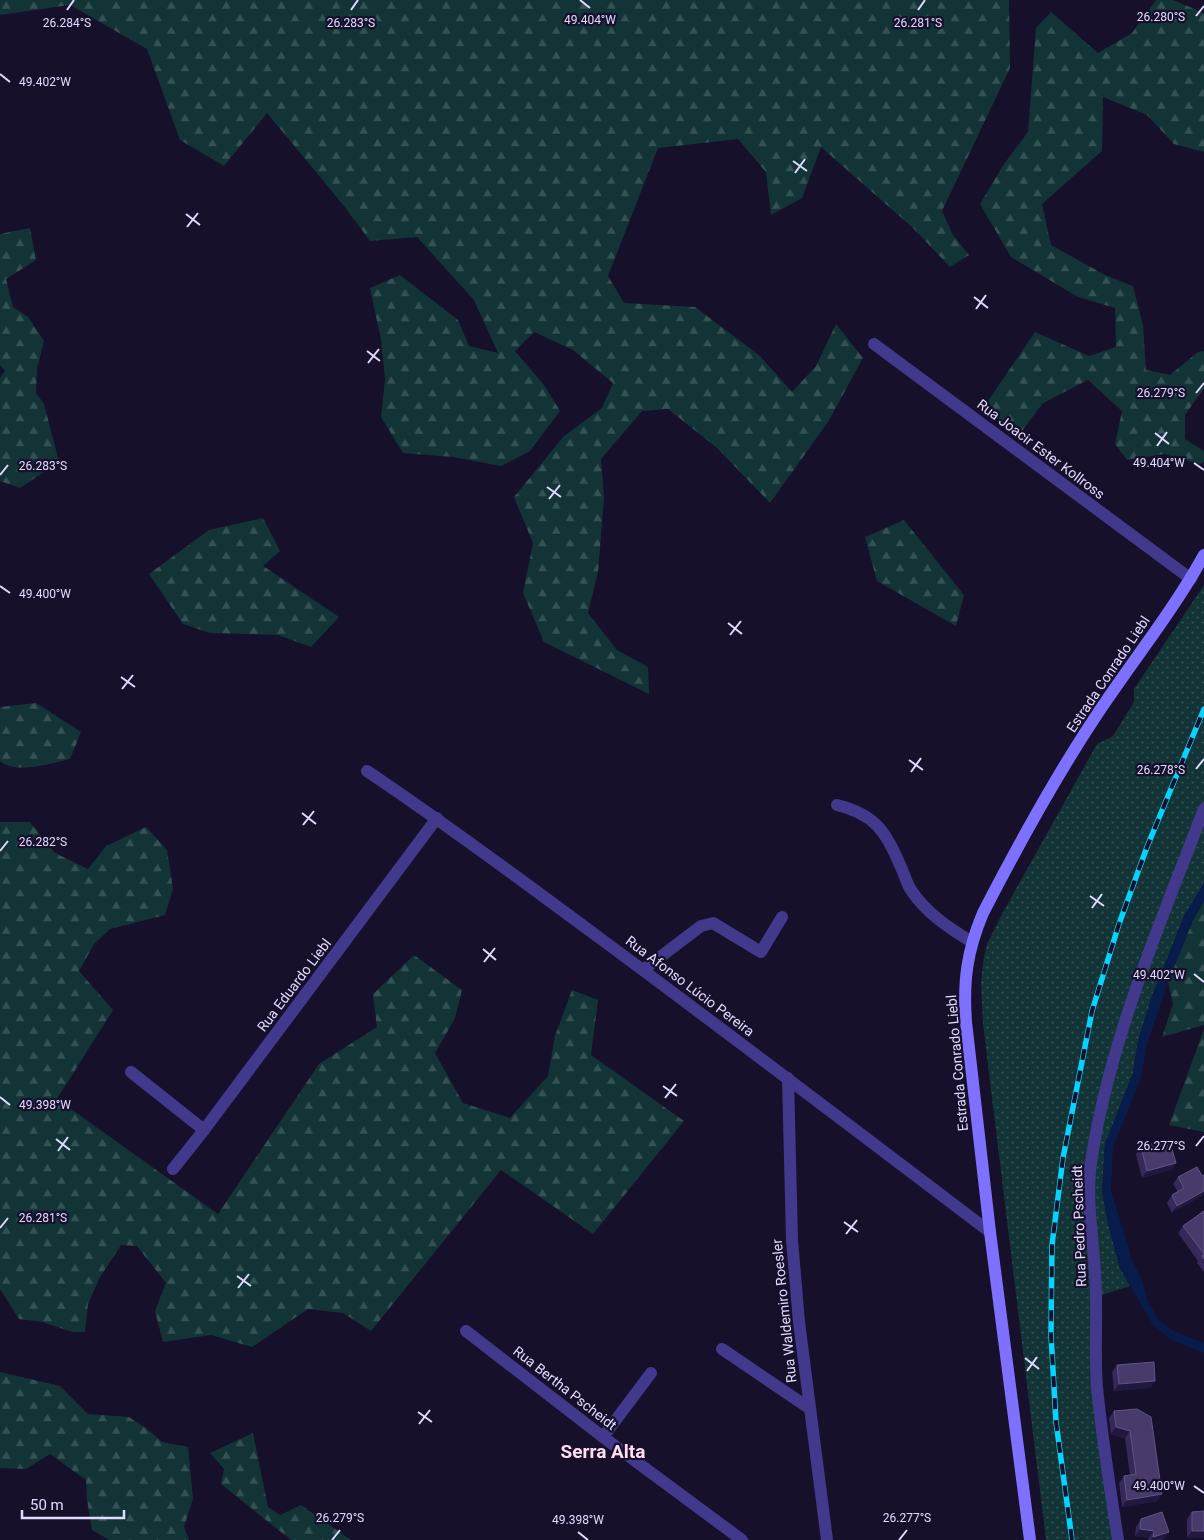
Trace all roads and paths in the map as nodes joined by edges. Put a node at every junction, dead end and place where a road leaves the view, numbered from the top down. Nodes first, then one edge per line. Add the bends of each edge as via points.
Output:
1 (874, 344) dead end
2 (1204, 556) edge
3 (1191, 579) junction
4 (367, 771) dead end
5 (837, 805) dead end
6 (1204, 809) edge
7 (437, 818) junction
8 (782, 917) dead end
9 (972, 942) junction
10 (643, 970) junction
11 (131, 1072) dead end
12 (788, 1078) junction
13 (204, 1130) junction
14 (173, 1169) dead end
15 (990, 1232) junction
16 (466, 1331) dead end
17 (722, 1349) dead end
18 (651, 1373) dead end
19 (810, 1408) junction
20 (603, 1436) junction
21 (742, 1540) edge
22 (827, 1540) edge
23 (1030, 1540) edge
24 (1118, 1540) edge

1 - 3 street, Rua Joacir Ester Kollross
2 - 3 main road, Estrada Conrado Liebl
3 - 9 main road, Estrada Conrado Liebl via 1094,719 1045,798 983,913
4 - 7 street, Rua Afonso Lúcio Pereira
5 - 9 street via 866,815 876,823 892,846 910,888 921,903
6 - 24 street, Rua Pedro Pscheidt via 1127,1015 1101,1108 1091,1159 1097,1386
7 - 10 street, Rua Afonso Lúcio Pereira
7 - 13 street, Rua Eduardo Liebl
8 - 10 street via 760,952 713,923 701,926
9 - 15 main road, Estrada Conrado Liebl via 966,967 965,1008
10 - 12 street, Rua Afonso Lúcio Pereira
11 - 13 street
12 - 15 street, Rua Afonso Lúcio Pereira
12 - 19 street, Rua Waldemiro Roesler via 792,1240
13 - 14 street, Rua Eduardo Liebl
15 - 23 main road, Estrada Conrado Liebl
16 - 20 street, Rua Bertha Pscheidt
17 - 19 street
18 - 20 street
19 - 22 street, Rua Waldemiro Roesler
20 - 21 street, Rua Bertha Pscheidt

